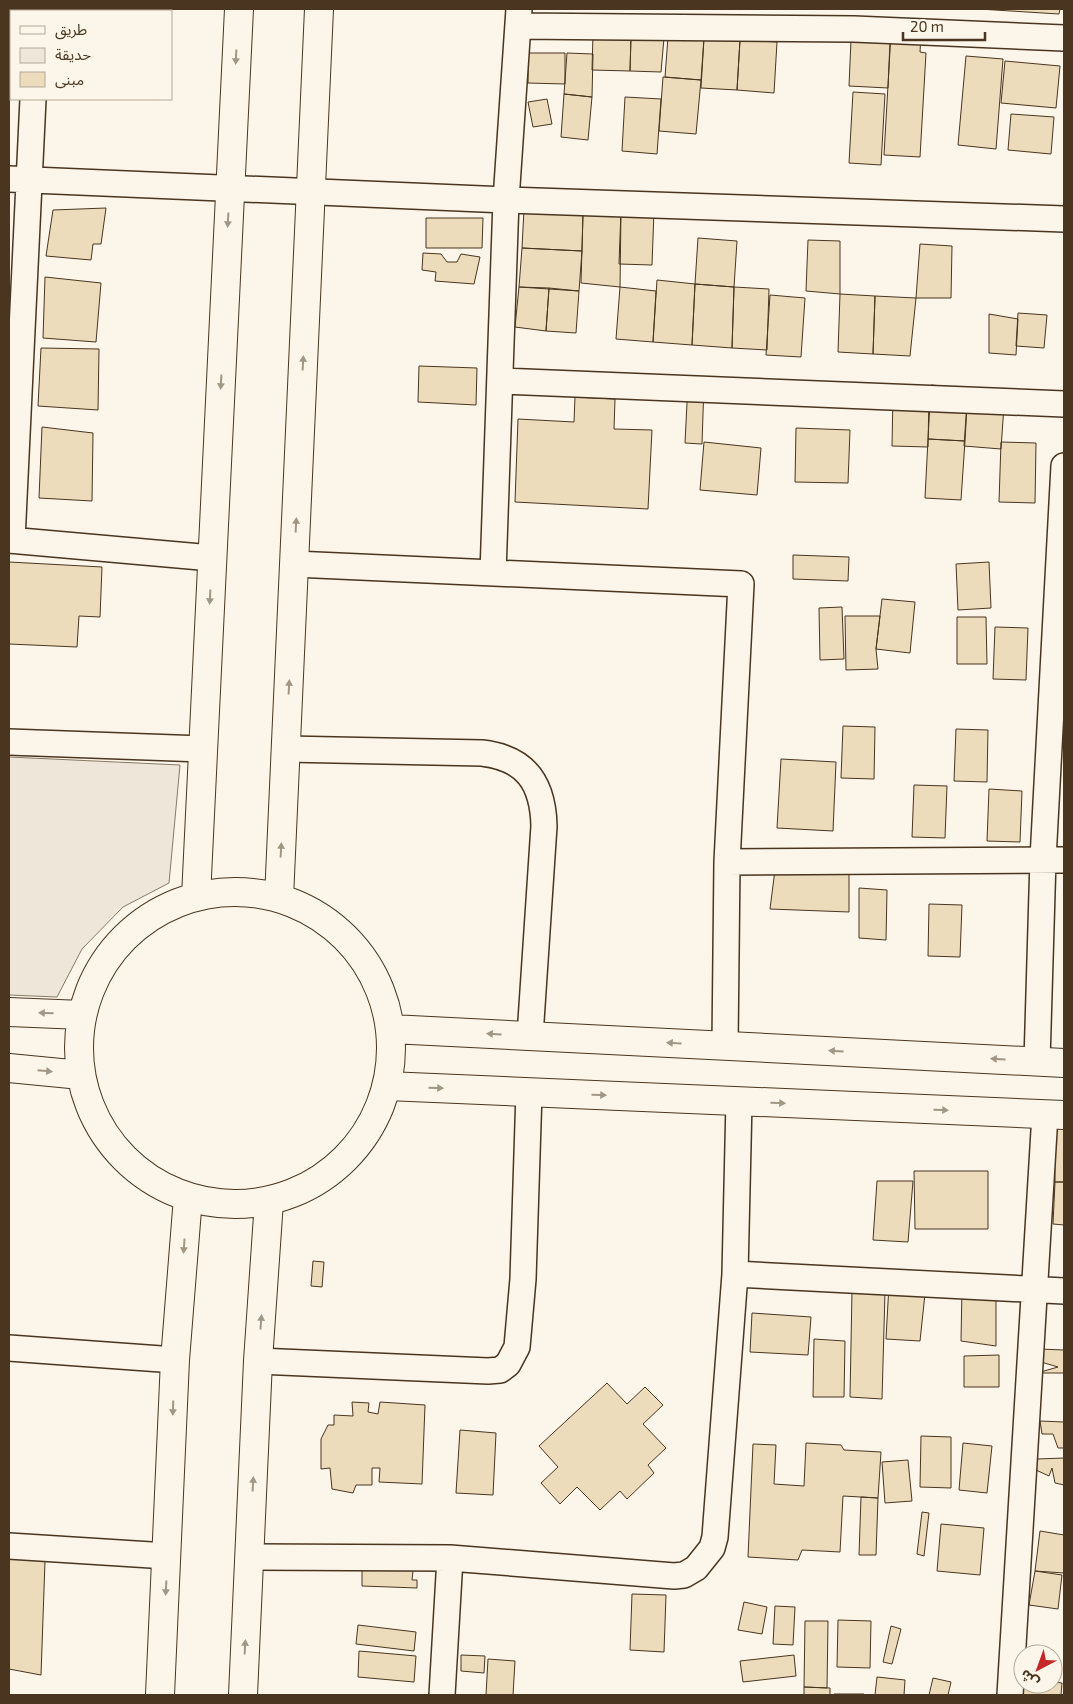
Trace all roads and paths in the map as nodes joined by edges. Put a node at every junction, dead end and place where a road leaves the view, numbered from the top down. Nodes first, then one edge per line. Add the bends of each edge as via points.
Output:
1 (238, 9) edge
2 (319, 9) edge
3 (518, 17) edge
4 (1064, 38) edge
5 (32, 100) edge
6 (19, 180) edge
7 (230, 187) junction
8 (311, 191) junction
9 (506, 200) junction
10 (1064, 219) edge
11 (500, 381) junction
12 (1064, 404) edge
13 (1064, 466) edge
14 (10, 540) edge
15 (212, 558) junction
16 (294, 564) junction
17 (493, 573) junction
18 (9, 742) edge
19 (203, 748) junction
20 (286, 749) junction
21 (1054, 859) edge
22 (727, 862) junction
23 (196, 897) junction
24 (279, 898) junction
25 (9, 1012) edge
26 (82, 1015) junction
27 (391, 1029) junction
28 (530, 1036) junction
29 (725, 1045) junction
30 (1038, 1061) junction
31 (1064, 1063) edge
32 (9, 1068) edge
33 (81, 1075) junction
34 (388, 1086) junction
35 (529, 1092) junction
36 (739, 1101) junction
37 (1054, 1115) edge
38 (188, 1197) junction
39 (269, 1201) junction
40 (735, 1274) junction
41 (1033, 1289) junction
42 (1064, 1291) edge
43 (9, 1348) edge
44 (176, 1360) junction
45 (258, 1361) junction
46 (9, 1546) edge
47 (167, 1556) junction
48 (249, 1557) junction
49 (450, 1558) junction
50 (160, 1695) edge
51 (243, 1695) edge
52 (442, 1695) edge
53 (1010, 1695) edge

1 -> 7 street
2 - 8 street
3 - 4 street
3 - 9 street
5 - 6 street
6 - 7 street
6 - 14 street
7 - 8 street
7 -> 15 street
8 - 9 street
16 -> 8 street
9 - 10 street
9 - 11 street
11 - 12 street
11 - 17 street
13 - 21 street
14 - 15 street
15 -> 19 street
16 - 17 street
20 -> 16 street
17 - 22 street via 741,584
18 - 19 street
19 - 23 street
24 -> 20 street
20 - 28 street via 482,753 506,758 527,772 540,793 544,826
21 - 22 street
21 - 30 street
22 - 29 street
23 - 24 street via 238,892
23 - 26 street via 156,913 122,940 97,975
24 - 27 street via 320,917 354,947 378,985
26 -> 25 street
26 - 33 street
28 -> 27 street
27 - 34 street
29 -> 28 street
30 -> 29 street
30 - 31 street
32 -> 33 street
33 - 38 street via 94,1115 118,1151 150,1179
34 -> 35 street
34 - 39 street via 371,1126 345,1161 310,1186
35 -> 36 street
35 - 45 street via 523,1280 517,1347 508,1364 500,1370 488,1372
36 -> 37 street
36 - 40 street
37 - 41 street
38 - 39 street via 228,1204
38 -> 44 street
45 -> 39 street
40 - 41 street
40 - 49 street via 715,1538 712,1548 696,1568 674,1576
41 - 42 street
41 - 53 street
43 - 44 street
44 -> 47 street
48 -> 45 street
46 - 47 street
47 -> 50 street
48 - 49 street
51 -> 48 street
49 - 52 street

